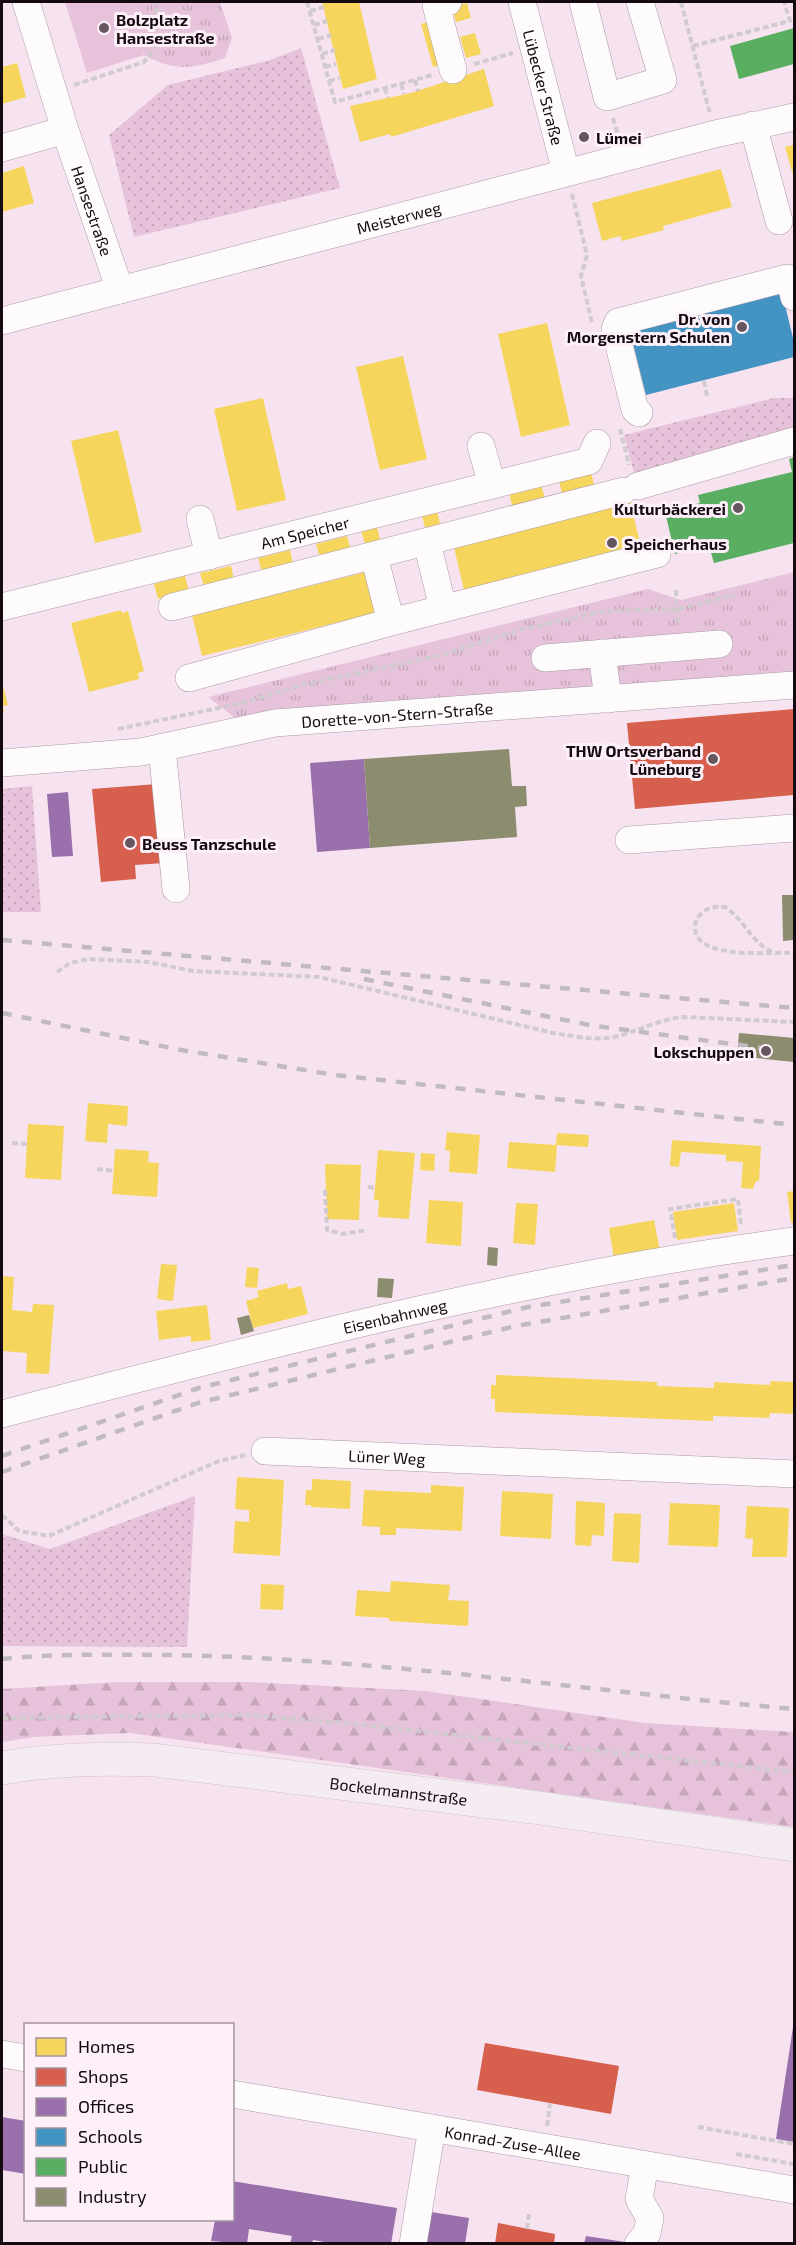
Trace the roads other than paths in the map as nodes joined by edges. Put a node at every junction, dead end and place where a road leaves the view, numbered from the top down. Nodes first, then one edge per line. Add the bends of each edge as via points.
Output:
1 (26, 2) edge
2 (448, 2) edge
3 (522, 2) edge
4 (583, 2) edge
5 (640, 2) edge
6 (453, 70) road end
7 (795, 117) edge
8 (753, 125) junction
9 (65, 130) junction
10 (2, 148) edge
11 (566, 172) junction
12 (779, 221) dead end
13 (120, 290) junction
14 (795, 297) edge
15 (2, 321) edge
16 (639, 413) dead end
17 (795, 441) edge
18 (597, 443) dead end
19 (481, 446) dead end
20 (492, 486) junction
21 (200, 519) dead end
22 (427, 543) junction
23 (657, 554) dead end
24 (209, 556) junction
25 (374, 556) junction
26 (2, 607) edge
27 (172, 607) dead end
28 (443, 608) junction
29 (391, 622) junction
30 (719, 644) dead end
31 (602, 653) junction
32 (545, 658) dead end
33 (189, 678) dead end
34 (795, 685) edge
35 (608, 699) junction
36 (162, 748) junction
37 (2, 764) edge
38 (795, 828) edge
39 (629, 840) dead end
40 (176, 889) dead end
41 (795, 1241) edge
42 (2, 1414) edge
43 (265, 1451) road end
44 (795, 1474) edge
45 (2, 1768) edge
46 (795, 1845) edge
47 (2, 2054) edge
48 (24, 2058) edge
49 (234, 2094) edge
50 (432, 2128) junction
51 (645, 2165) junction
52 (795, 2190) edge
53 (413, 2244) edge
54 (638, 2244) edge

1 - 9 street, Hansestraße
2 - 6 street via 436,5
3 - 11 street, Lübecker Straße
4 - 5 street via 607,97 663,80
7 - 8 street, Meisterweg
8 - 11 street, Meisterweg
8 - 12 street
9 - 10 street
9 - 13 street, Hansestraße
11 - 13 street, Meisterweg
13 - 15 street, Meisterweg
14 - 16 street via 787,278 618,321 615,329 635,410
17 - 22 street
18 - 20 street, Am Speicher via 589,461
19 - 20 street
20 - 24 street, Am Speicher
21 - 24 street
22 - 25 street
22 - 28 street
23 - 28 street
24 - 26 street, Am Speicher
25 - 27 street
25 - 29 street
28 - 29 street
29 - 33 street
30 - 31 street
31 - 32 street
31 - 35 street
34 - 35 street, Dorette-von-Stern-Straße
35 - 36 street, Dorette-von-Stern-Straße via 275,723
36 - 37 street, Dorette-von-Stern-Straße
36 - 40 street
38 - 39 street
41 - 42 street, Eisenbahnweg via 543,1282 364,1322
43 - 44 street, Lüner Weg
45 - 46 main road, Bockelmannstraße via 99,1758 154,1760 540,1808
47 - 48 street
49 - 50 street, Konrad-Zuse-Allee
50 - 51 street, Konrad-Zuse-Allee
50 - 53 street
51 - 52 street, Konrad-Zuse-Allee
51 - 54 street via 639,2199 650,2218 647,2233

